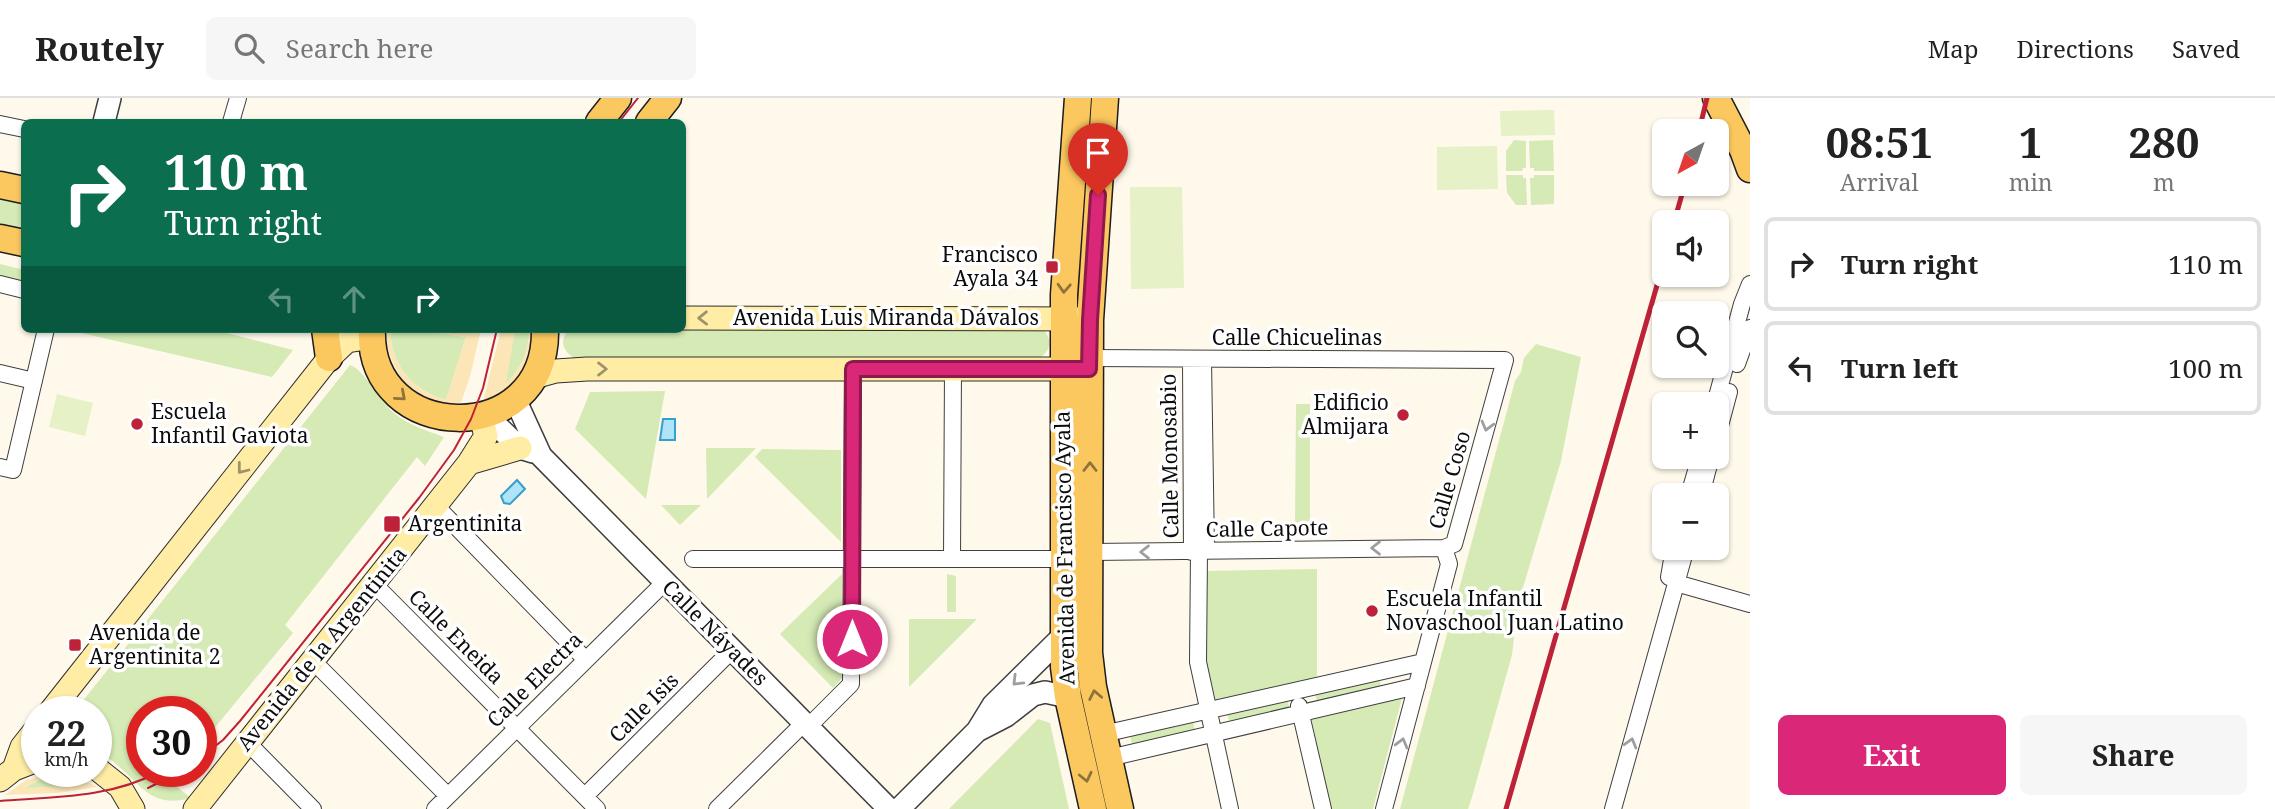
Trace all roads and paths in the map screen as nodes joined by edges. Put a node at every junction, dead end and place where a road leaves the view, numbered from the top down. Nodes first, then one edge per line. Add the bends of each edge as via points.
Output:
1 (110, 98) edge
2 (238, 98) edge
3 (618, 98) edge
4 (668, 98) edge
5 (1078, 98) edge
6 (1105, 98) edge
7 (1716, 98) edge
8 (105, 119) edge
9 (232, 119) edge
10 (601, 119) edge
11 (651, 119) edge
12 (0, 124) edge
13 (21, 128) edge
14 (1750, 169) edge
15 (0, 184) edge
16 (21, 189) edge
17 (0, 237) edge
18 (21, 242) edge
19 (0, 284) edge
20 (1750, 284) edge
21 (21, 289) edge
22 (686, 318) edge
23 (1064, 319) junction
24 (1090, 320) junction
25 (1750, 328) edge
26 (45, 333) edge
27 (326, 333) edge
28 (363, 333) edge
29 (368, 333) edge
30 (545, 333) edge
31 (329, 358) junction
32 (1197, 359) junction
33 (1505, 360) joint
34 (1089, 363) junction
35 (953, 368) junction
36 (1063, 368) junction
37 (853, 369) junction
38 (0, 373) edge
39 (534, 377) junction
40 (34, 381) junction
41 (1718, 392) edge
42 (1729, 393) edge
43 (515, 399) junction
44 (484, 416) junction
45 (531, 452) junction
46 (469, 463) junction
47 (0, 467) edge
48 (436, 506) junction
49 (1444, 548) junction
50 (1199, 551) junction
51 (1091, 552) junction
52 (852, 558) junction
53 (693, 559) dead end
54 (952, 559) junction
55 (1063, 559) junction
56 (1672, 560) edge
57 (1683, 560) edge
58 (665, 582) junction
59 (1676, 583) junction
60 (374, 584) junction
61 (1750, 604) edge
62 (1064, 635) junction
63 (733, 650) junction
64 (586, 660) junction
65 (313, 661) junction
66 (1423, 662) junction
67 (1417, 686) junction
68 (1296, 691) junction
69 (63, 696) edge
70 (1068, 697) junction
71 (1208, 710) junction
72 (1301, 713) junction
73 (806, 725) junction
74 (517, 728) junction
75 (977, 731) junction
76 (1213, 734) junction
77 (248, 743) junction
78 (1106, 746) junction
79 (21, 749) edge
80 (7, 774) edge
81 (112, 781) edge
82 (448, 796) junction
83 (585, 796) junction
84 (133, 809) edge
85 (195, 809) edge
86 (313, 809) edge
87 (435, 809) edge
88 (597, 809) edge
89 (717, 809) edge
90 (889, 809) edge
91 (899, 809) edge
92 (1093, 809) edge
93 (1120, 809) edge
94 (1230, 809) edge
95 (1323, 809) edge
96 (1384, 809) edge
97 (1613, 809) edge

1 - 8 street
2 - 9 street
3 - 10 main road
4 - 11 main road
5 -> 23 main road, Avenida de Francisco Ayala
6 - 24 main road, Avenida de Francisco Ayala
7 - 14 main road
12 - 13 street
15 - 16 main road
17 - 18 main road
19 - 21 street
20 - 41 street
23 -> 22 main road, Avenida Luis Miranda Dávalos
23 - 24 main road, Avenida Luis Miranda Dávalos
23 - 36 main road, Avenida de Francisco Ayala
24 - 34 main road, Avenida de Francisco Ayala
25 - 42 street
26 - 40 street
27 - 31 main road
28 - 31 main road
29 -> 44 main road via 382,373 407,402 442,418
30 - 39 main road
31 -> 69 main road
32 - 33 street, Calle Chicuelinas
32 - 34 street, Calle Chicuelinas
32 - 50 street, Calle Monosabio
33 -> 49 street, Calle Coso via 1454,544
34 - 36 main road
51 -> 34 main road, Avenida de Francisco Ayala
35 - 36 main road
35 - 37 main road
35 - 54 street
36 - 55 main road, Avenida de Francisco Ayala
39 -> 37 main road via 587,369
37 - 52 street
38 - 40 street
39 - 43 main road
40 - 47 street via 13,470
43 - 44 main road
43 - 45 street, Calle Náyades
44 - 45 street, Calle Náyades
44 - 46 main road, Avenida de la Argentinita via 486,436
45 - 46 main road
45 - 58 street, Calle Náyades
46 - 48 main road, Avenida de la Argentinita
48 - 60 main road, Avenida de la Argentinita
48 - 64 street
49 -> 50 street, Calle Capote
49 - 66 street, Calle Coso via 1449,564
50 -> 51 street, Calle Capote
50 - 71 street, Calle Monosabio via 1198,662
78 -> 51 main road, Avenida de Francisco Ayala via 1090,653
52 - 53 street
52 - 54 street
52 - 73 street via 851,684
54 - 55 street
55 - 62 main road, Avenida de Francisco Ayala
56 - 59 street via 1669,576
57 - 59 street
58 - 63 street, Calle Náyades
58 - 64 street, Calle Electra
59 - 61 street
97 -> 59 street
60 - 65 main road, Avenida de la Argentinita
60 - 74 street, Calle Eneida
62 - 70 main road, Avenida de Francisco Ayala
62 -> 75 street via 993,705
63 - 73 street, Calle Náyades
63 - 83 street, Calle Isis
64 - 74 street, Calle Electra
65 - 77 main road, Avenida de la Argentinita
65 - 82 street
66 - 67 street, Calle Coso
66 - 68 street
67 - 72 street
96 -> 67 street, Calle Coso
68 - 71 street
68 - 72 street
70 - 75 street via 1045,692 1033,695
70 -> 92 main road, Avenida de Francisco Ayala
71 - 76 street, Calle Monosabio
71 - 78 street
72 - 76 street
72 - 95 street
73 - 89 street
73 - 90 street, Calle Náyades
74 - 82 street, Calle Electra
74 - 83 street, Calle Eneida
75 - 91 street
76 - 78 street
76 - 94 street, Calle Monosabio
77 - 85 main road, Avenida de la Argentinita
77 - 86 street
78 - 93 main road, Avenida de Francisco Ayala
79 - 80 main road
81 - 84 main road
82 - 87 street, Calle Electra
83 - 88 street, Calle Eneida

